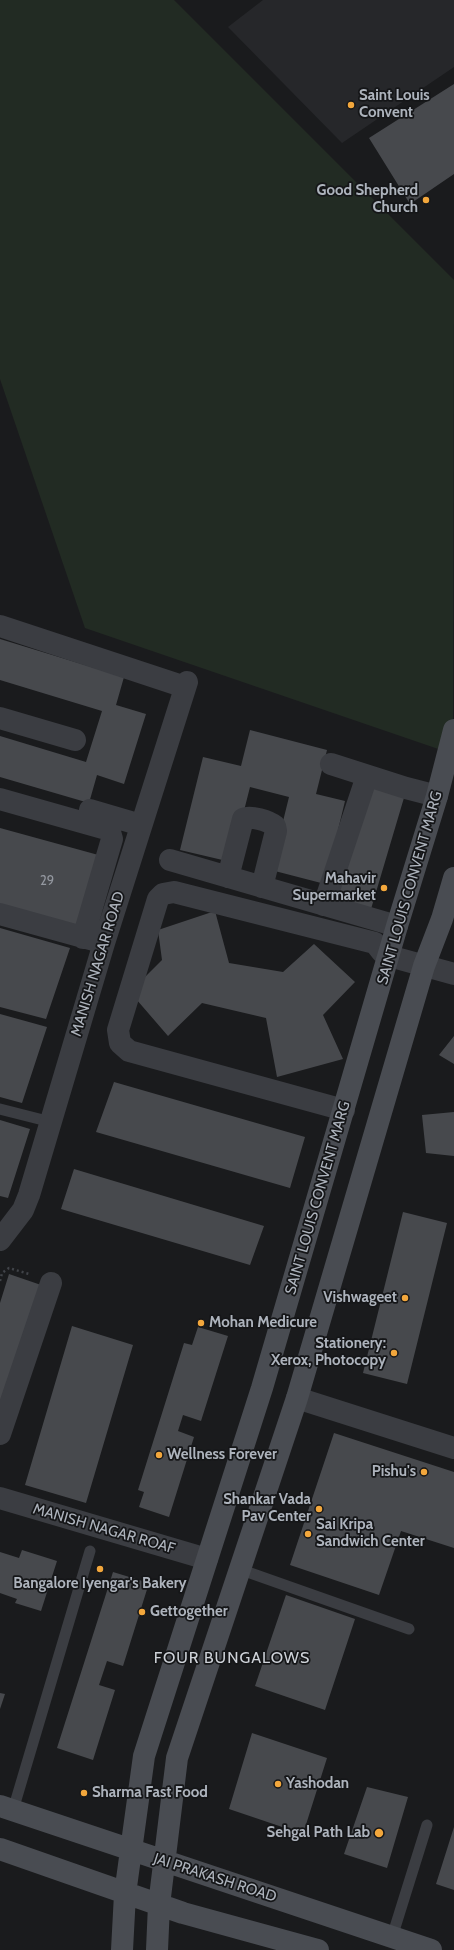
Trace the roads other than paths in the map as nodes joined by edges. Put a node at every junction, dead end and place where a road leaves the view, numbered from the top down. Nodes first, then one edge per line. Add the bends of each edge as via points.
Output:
1 (0, 626) edge
2 (0, 718) edge
3 (454, 730) edge
4 (75, 740) dead end
5 (331, 764) dead end
6 (366, 776) junction
7 (0, 785) edge
8 (437, 796) junction
9 (0, 799) edge
10 (141, 825) junction
11 (170, 860) dead end
12 (228, 877) junction
13 (454, 878) edge
14 (262, 887) junction
15 (324, 905) junction
16 (0, 914) edge
17 (397, 926) junction
18 (83, 938) junction
19 (104, 944) junction
20 (389, 956) junction
21 (424, 966) junction
22 (454, 974) edge
23 (0, 1109) edge
24 (344, 1110) junction
25 (51, 1122) junction
26 (0, 1240) edge
27 (51, 1283) road end
28 (296, 1398) junction
29 (0, 1434) edge
30 (454, 1448) edge
31 (0, 1498) edge
32 (90, 1551) dead end
33 (207, 1559) junction
34 (239, 1569) junction
35 (409, 1629) dead end
36 (6, 1808) edge
37 (427, 1825) dead end
38 (0, 1849) edge
39 (131, 1851) junction
40 (166, 1862) junction
41 (125, 1894) junction
42 (159, 1905) junction
43 (392, 1937) junction
44 (122, 1950) edge
45 (157, 1950) edge
46 (318, 1950) edge
47 (431, 1950) edge

1 - 10 street, MANISH NAGAR ROAD via 186,685
2 - 4 street
3 - 8 main road, SAINT LOUIS CONVENT MARG
5 - 6 street
6 - 8 street
6 - 15 street
7 - 10 street
8 - 17 main road, SAINT LOUIS CONVENT MARG
9 - 18 street via 110,832 112,839
10 - 19 street, MANISH NAGAR ROAD
11 - 12 street
12 - 14 street
12 - 14 street via 243,819 272,824 276,831
13 - 21 main road
14 - 15 street
15 - 17 street
16 - 18 street
17 - 20 main road, SAINT LOUIS CONVENT MARG
18 - 19 street
19 - 25 street, MANISH NAGAR ROAD
20 - 21 street
20 - 24 main road, SAINT LOUIS CONVENT MARG
20 - 24 street via 375,943 169,892 158,899 156,904 118,1030 120,1043 129,1051
21 - 22 street
21 - 28 main road
23 - 25 lane
24 - 33 main road, SAINT LOUIS CONVENT MARG via 264,1381
25 - 26 street, MANISH NAGAR ROAD via 26,1205
27 - 29 street
28 - 30 street
28 - 34 main road
31 - 33 street, MANISH NAGAR ROAF
32 - 36 lane
33 - 39 main road, SAINT LOUIS CONVENT MARG via 144,1756
34 - 35 lane
34 - 40 main road via 178,1758
36 - 39 main road, JAI PRAKASH ROAD
37 - 43 lane
38 - 41 main road
39 - 40 main road, JAI PRAKASH ROAD
39 - 41 main road, SAINT LOUIS CONVENT MARG
40 - 42 main road
40 - 43 main road, JAI PRAKASH ROAD
41 - 42 main road
41 - 44 main road, SAINT LOUIS CONVENT MARG
42 - 45 main road
42 - 46 main road
43 - 47 main road, JAI PRAKASH ROAD

